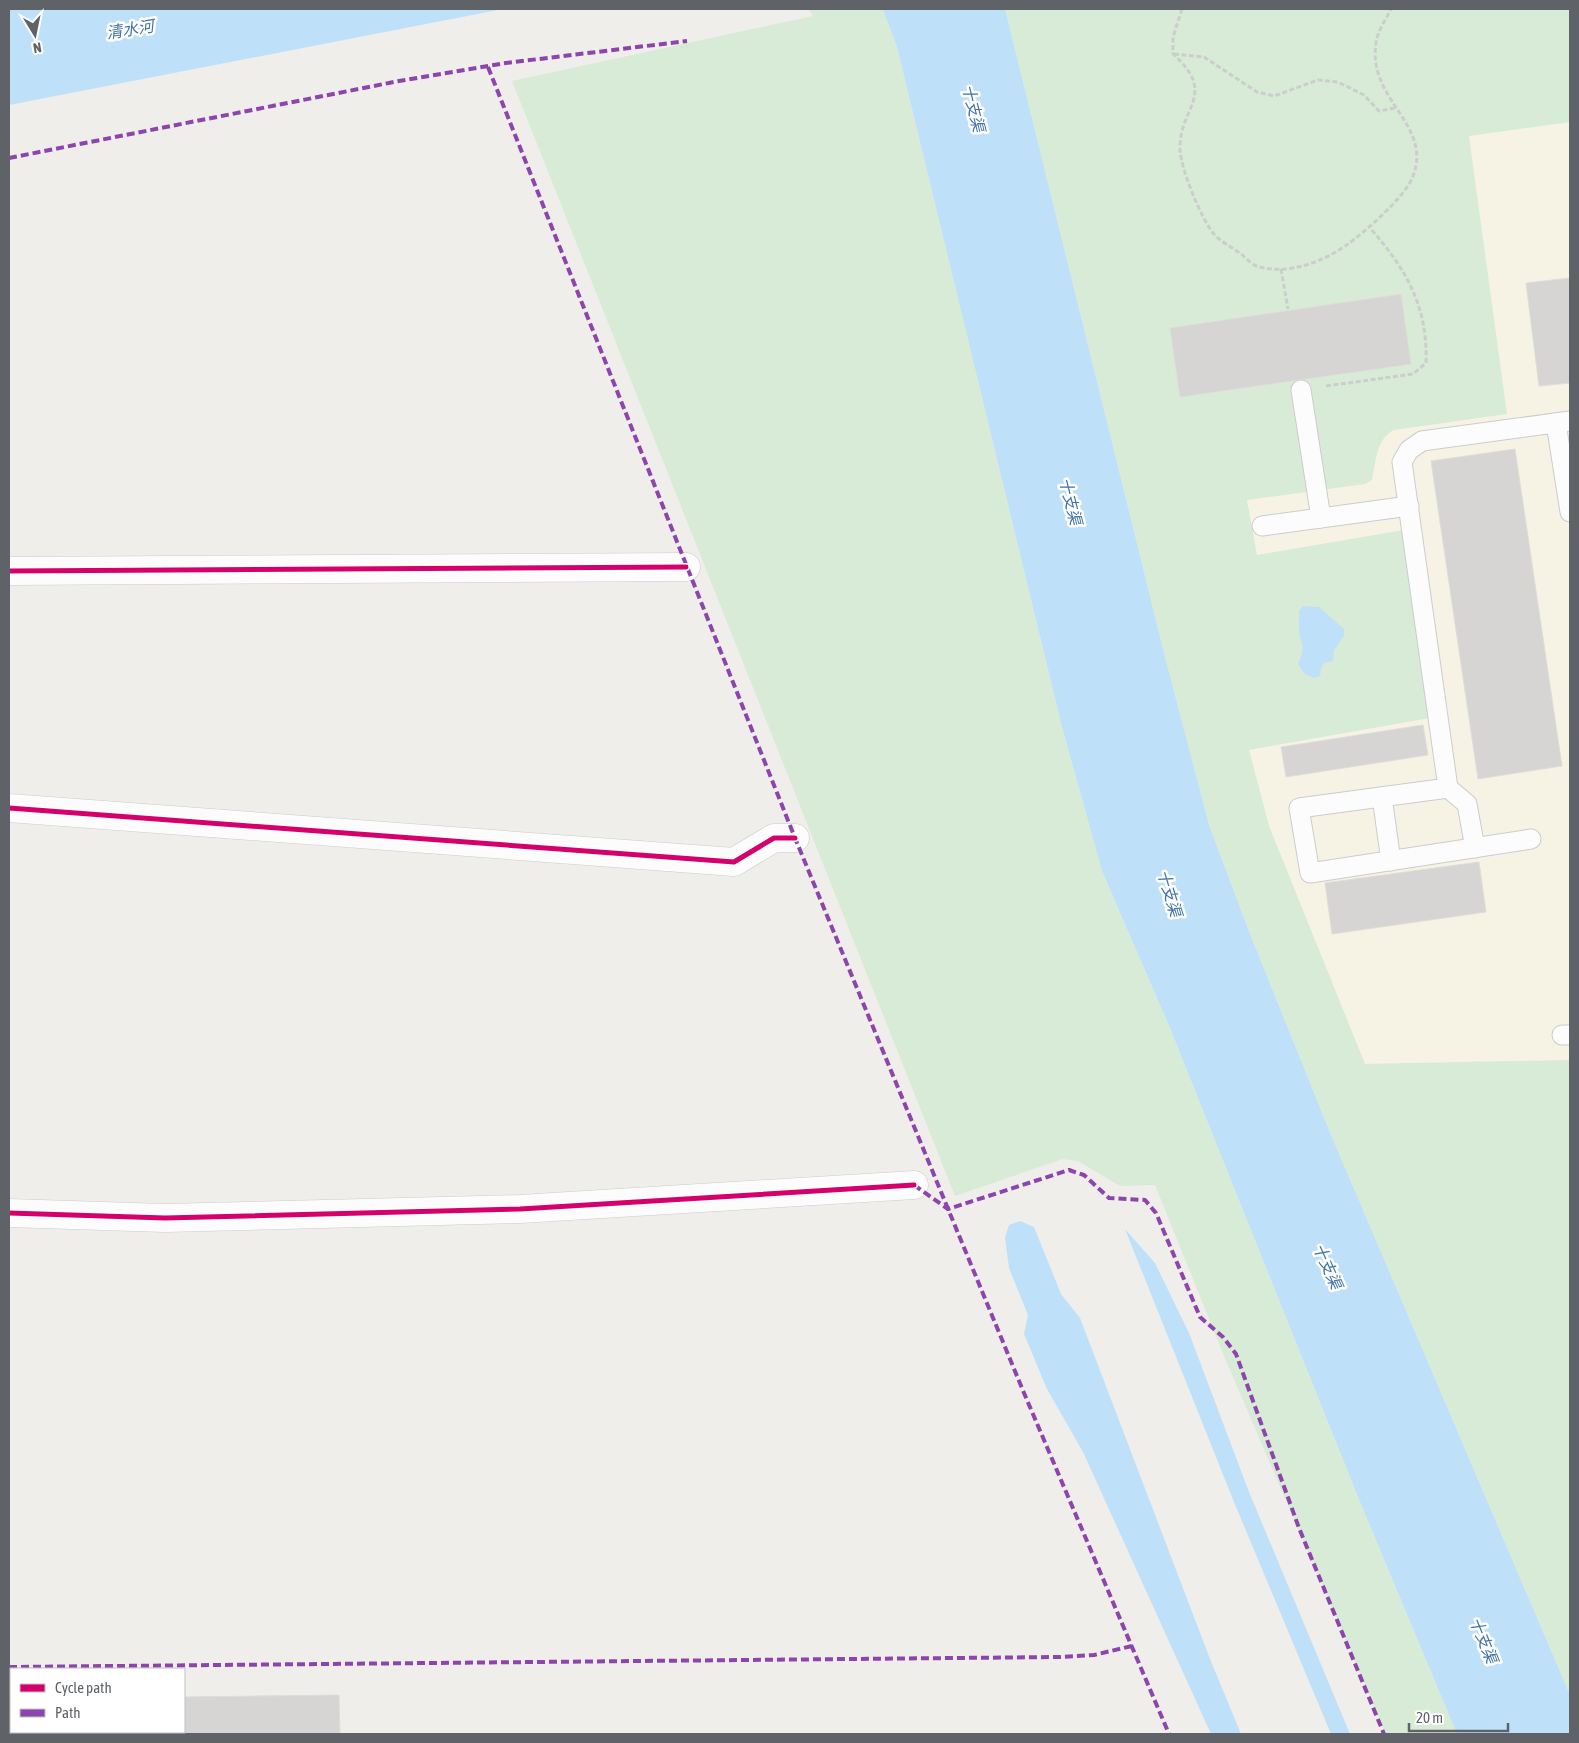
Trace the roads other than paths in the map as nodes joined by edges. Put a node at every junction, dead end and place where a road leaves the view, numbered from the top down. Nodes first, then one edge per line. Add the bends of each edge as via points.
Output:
1 (1301, 390) road end
2 (1563, 422) edge
3 (1409, 506) junction
4 (1570, 512) edge
5 (1321, 518) junction
6 (1262, 526) dead end
7 (686, 567) dead end
8 (9, 571) edge
9 (1448, 788) junction
10 (1382, 797) junction
11 (9, 808) edge
12 (795, 838) dead end
13 (1531, 839) dead end
14 (1475, 848) junction
15 (1391, 861) junction
16 (914, 1185) dead end
17 (9, 1213) edge

1 - 5 lane
2 - 3 lane via 1422,441 1402,462
2 - 4 lane
3 - 5 lane
3 - 9 lane
5 - 6 lane
7 - 8 street
9 - 10 lane
9 - 14 lane via 1467,804
10 - 15 lane
10 - 15 lane via 1299,808 1310,873
11 - 12 street via 734,862 774,838
13 - 14 lane
14 - 15 lane
16 - 17 street via 520,1209 165,1218

